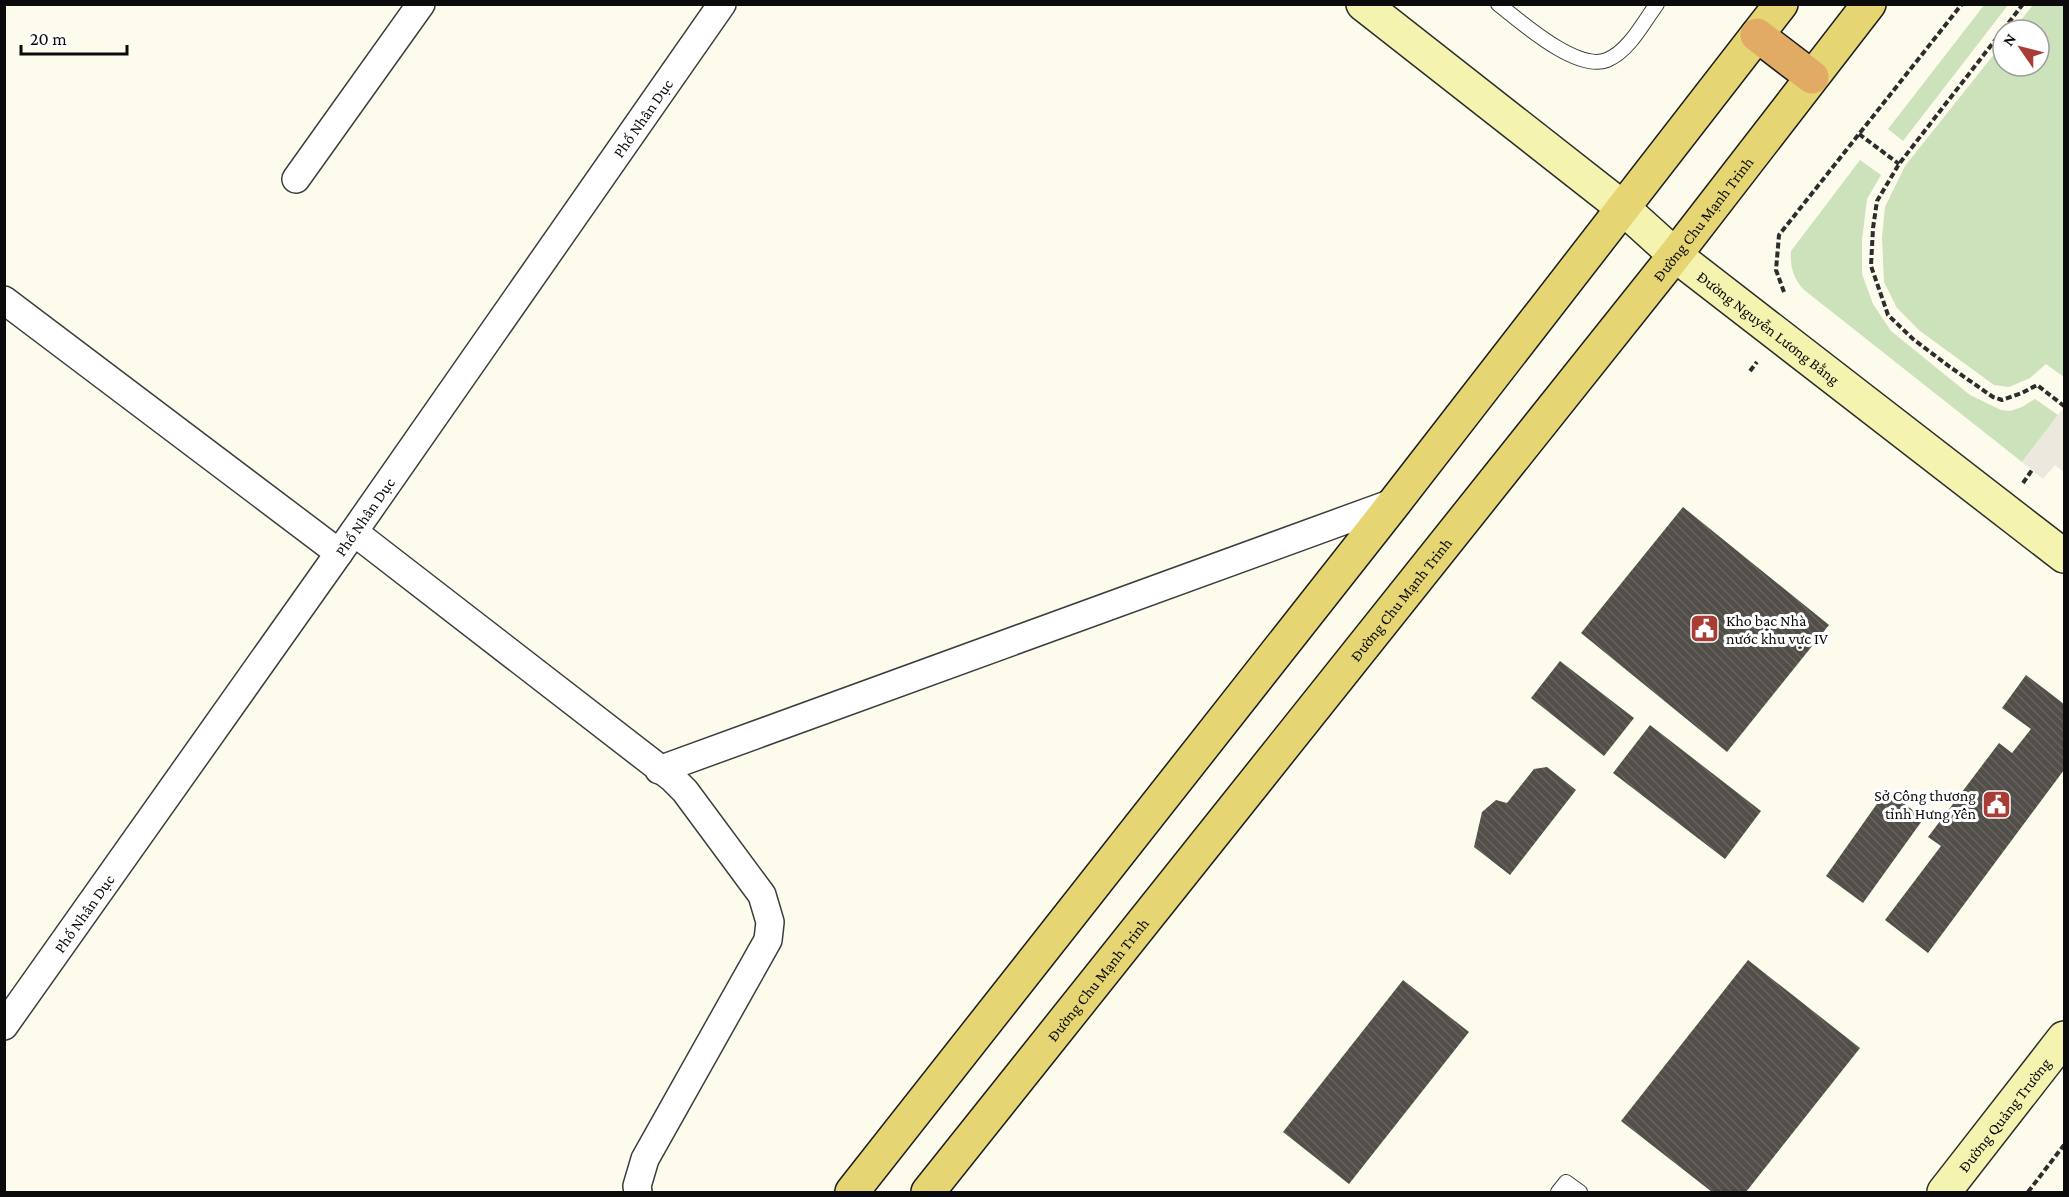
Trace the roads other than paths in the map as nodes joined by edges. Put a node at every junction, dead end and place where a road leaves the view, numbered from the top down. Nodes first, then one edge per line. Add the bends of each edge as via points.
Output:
1 (421, 4) edge
2 (722, 4) edge
3 (1363, 4) edge
4 (1498, 4) edge
5 (1657, 4) edge
6 (1869, 4) edge
7 (1768, 15) edge
8 (1812, 77) junction
9 (296, 179) dead end
10 (1623, 208) junction
11 (1676, 255) junction
12 (4, 300) edge
13 (1395, 502) junction
14 (346, 542) junction
15 (2064, 555) edge
16 (659, 770) junction
17 (4, 1026) edge
18 (2064, 1038) edge
19 (638, 1192) edge
20 (852, 1192) edge
21 (928, 1192) edge
22 (1558, 1192) edge
23 (1580, 1192) edge
24 (1944, 1192) edge

1 - 9 street
2 - 14 street, Phố Nhân Dục
3 - 10 street, Đường Nguyễn Lương Bằng
4 - 5 lane via 1548,42 1590,62 1607,60 1628,45
6 - 8 main road, Đường Chu Mạnh Trinh
7 - 8 highway
7 - 10 main road
8 - 11 main road, Đường Chu Mạnh Trinh
10 - 11 street, Đường Nguyễn Lương Bằng
10 - 13 main road
11 - 15 street, Đường Nguyễn Lương Bằng
11 - 21 main road, Đường Chu Mạnh Trinh
12 - 14 street
13 - 16 street
13 - 20 main road
14 - 16 street
14 - 17 street, Phố Nhân Dục
16 - 19 street via 685,790 762,895 770,922 768,940 645,1159
18 - 24 street, Đường Quảng Trường
22 - 23 lane via 1566,1182

